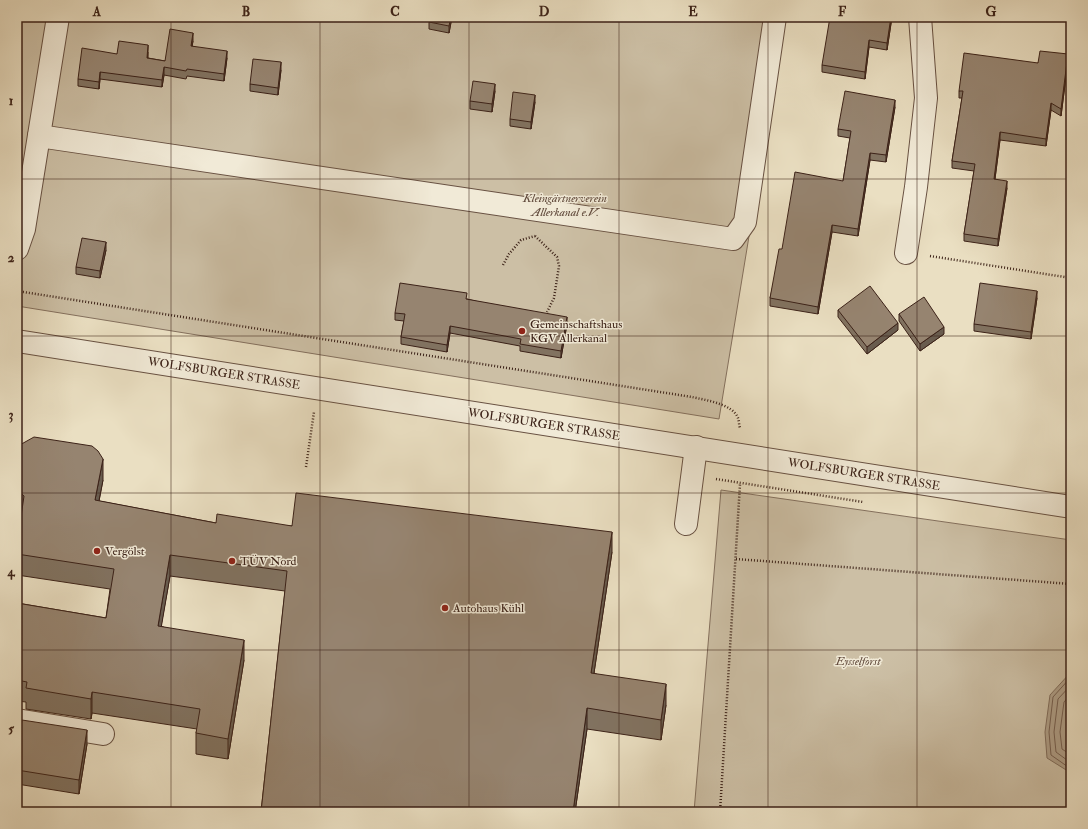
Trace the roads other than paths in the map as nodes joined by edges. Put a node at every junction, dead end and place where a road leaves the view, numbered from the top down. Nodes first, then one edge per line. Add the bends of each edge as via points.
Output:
1 (58, 17) edge
2 (775, 17) edge
3 (920, 17) edge
4 (39, 136) junction
5 (17, 249) edge
6 (906, 253) dead end
7 (17, 341) edge
8 (696, 447) junction
9 (1071, 506) edge
10 (686, 524) dead end
11 (17, 720) edge
12 (103, 734) dead end

1 - 4 street
2 - 4 street via 745,222 733,239
3 - 6 street via 926,98
4 - 5 street via 24,229
7 - 8 street, WOLFSBURGER STRASSE
8 - 9 street, WOLFSBURGER STRASSE
8 - 10 street
11 - 12 street

